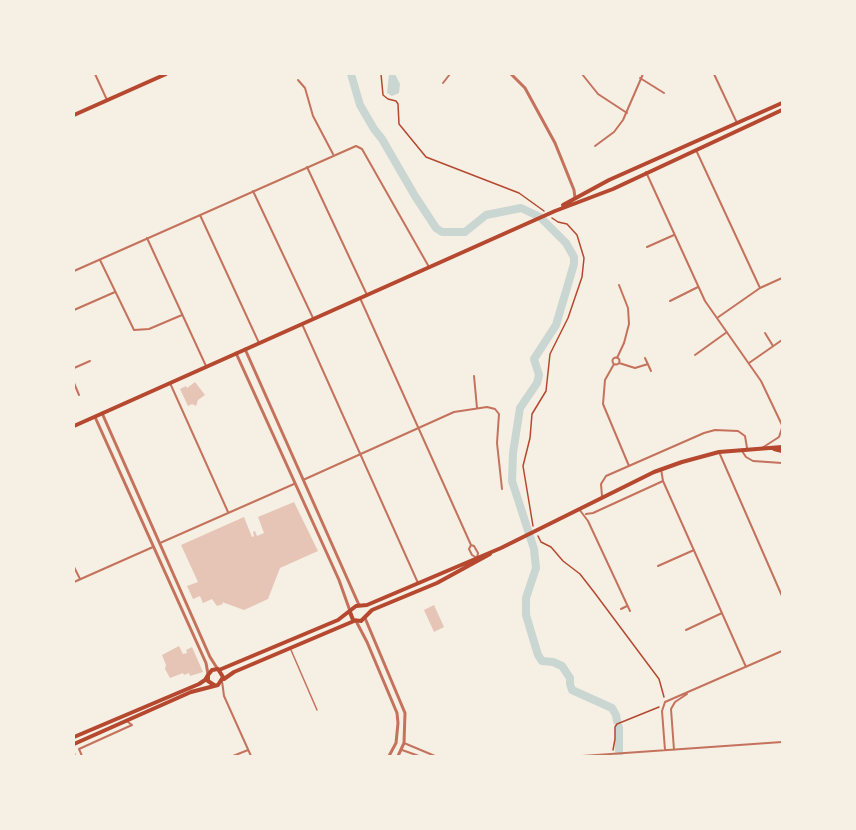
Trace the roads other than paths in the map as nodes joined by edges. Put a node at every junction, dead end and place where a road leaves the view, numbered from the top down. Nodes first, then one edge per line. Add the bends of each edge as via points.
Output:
1 (95, 74) edge
2 (166, 74) edge
3 (450, 74) edge
4 (511, 74) edge
5 (582, 74) edge
6 (643, 74) edge
7 (714, 74) edge
8 (640, 78) junction
9 (298, 80) dead end
10 (443, 83) dead end
11 (664, 93) dead end
12 (107, 100) junction
13 (782, 103) edge
14 (783, 110) edge
15 (627, 113) junction
16 (74, 115) edge
17 (737, 123) junction
18 (740, 130) junction
19 (693, 143) junction
20 (595, 146) dead end
21 (696, 150) junction
22 (333, 154) junction
23 (643, 165) junction
24 (307, 167) junction
25 (646, 172) junction
26 (574, 190) junction
27 (253, 191) junction
28 (580, 195) junction
29 (577, 200) junction
30 (200, 215) junction
31 (674, 235) junction
32 (147, 238) junction
33 (647, 247) dead end
34 (100, 259) junction
35 (429, 267) junction
36 (74, 271) edge
37 (783, 278) edge
38 (619, 285) dead end
39 (698, 287) junction
40 (760, 288) junction
41 (114, 292) junction
42 (367, 294) junction
43 (360, 298) junction
44 (670, 301) dead end
45 (74, 310) edge
46 (182, 315) junction
47 (313, 318) junction
48 (717, 318) junction
49 (302, 324) junction
50 (727, 332) junction
51 (765, 333) dead end
52 (783, 340) edge
53 (259, 343) junction
54 (773, 346) junction
55 (245, 349) junction
56 (236, 353) junction
57 (695, 355) dead end
58 (617, 358) junction
59 (645, 358) dead end
60 (90, 361) dead end
61 (619, 363) junction
62 (749, 363) junction
63 (614, 364) junction
64 (648, 364) junction
65 (206, 367) junction
66 (74, 368) edge
67 (253, 368) junction
68 (244, 371) junction
69 (651, 371) dead end
70 (474, 376) dead end
71 (74, 383) edge
72 (170, 383) junction
73 (79, 395) dead end
74 (477, 408) junction
75 (102, 413) junction
76 (95, 417) junction
77 (74, 426) edge
78 (419, 428) junction
79 (782, 428) edge
80 (114, 441) junction
81 (107, 444) junction
82 (747, 448) junction
83 (765, 448) junction
84 (740, 449) junction
85 (783, 449) edge
86 (719, 452) junction
87 (360, 454) junction
88 (783, 463) edge
89 (296, 465) junction
90 (629, 466) junction
91 (289, 469) junction
92 (661, 469) junction
93 (654, 472) junction
94 (303, 480) junction
95 (663, 481) junction
96 (295, 483) junction
97 (502, 489) dead end
98 (309, 493) junction
99 (301, 496) junction
100 (602, 496) junction
101 (580, 510) junction
102 (228, 512) junction
103 (593, 513) junction
104 (149, 519) junction
105 (588, 521) junction
106 (142, 523) junction
107 (160, 543) junction
108 (153, 547) junction
109 (694, 550) junction
110 (336, 553) junction
111 (328, 556) junction
112 (167, 559) junction
113 (477, 560) junction
114 (159, 562) junction
115 (464, 566) junction
116 (658, 566) dead end
117 (74, 567) edge
118 (432, 576) junction
119 (346, 578) junction
120 (80, 579) junction
121 (339, 580) junction
122 (74, 582) edge
123 (418, 583) junction
124 (437, 583) junction
125 (783, 596) edge
126 (627, 606) junction
127 (361, 607) junction
128 (621, 609) dead end
129 (350, 611) junction
130 (630, 611) dead end
131 (722, 613) junction
132 (191, 614) junction
133 (365, 616) junction
134 (184, 617) junction
135 (355, 621) junction
136 (686, 630) dead end
137 (202, 637) junction
138 (195, 640) junction
139 (290, 649) junction
140 (783, 651) edge
141 (746, 667) junction
142 (218, 670) junction
143 (389, 673) junction
144 (208, 674) junction
145 (383, 677) junction
146 (223, 680) junction
147 (214, 685) junction
148 (692, 691) junction
149 (224, 696) junction
150 (402, 705) junction
151 (395, 706) junction
152 (317, 710) dead end
153 (74, 731) edge
154 (81, 734) junction
155 (74, 737) edge
156 (783, 742) edge
157 (396, 743) junction
158 (404, 743) junction
159 (74, 744) edge
160 (402, 749) junction
161 (248, 750) junction
162 (665, 750) junction
163 (674, 750) junction
164 (74, 751) edge
165 (75, 756) edge
166 (82, 756) edge
167 (233, 756) edge
168 (251, 756) edge
169 (389, 756) edge
170 (398, 756) edge
171 (419, 756) edge
172 (435, 756) edge
173 (582, 756) edge

1 - 12 street
2 - 12 main road
3 - 10 street
4 - 26 street via 525,88 544,121
5 - 15 street via 598,94
6 - 8 street
7 - 17 street
8 - 11 street
8 - 15 street
9 - 22 street
12 - 16 main road
13 - 17 main road
14 - 18 main road
15 - 20 street via 614,132
17 - 18 main road
17 - 19 main road
18 - 21 main road
19 - 21 main road
19 - 23 main road
21 - 25 main road
21 - 40 street
22 - 24 street
22 - 35 street via 359,146
23 - 25 main road
23 - 28 main road
24 - 27 street
24 - 42 street
25 - 29 main road via 613,189
25 - 31 street
26 - 28 street
26 - 29 street
27 - 30 street
27 - 47 street
28 - 29 main road
29 - 35 main road
30 - 32 street
30 - 53 street
31 - 33 street
31 - 39 street
32 - 34 street
32 - 46 street
34 - 36 street
34 - 41 street
35 - 42 main road
37 - 40 street
38 - 58 street via 628,308 629,324
39 - 44 street
39 - 48 street
40 - 48 street
41 - 45 street
41 - 46 street via 134,330 149,329
42 - 43 main road
43 - 47 main road
43 - 78 street
46 - 65 street
47 - 49 main road
48 - 50 street
49 - 53 main road
49 - 87 street
50 - 57 street
50 - 62 street
51 - 54 street
52 - 54 street
53 - 55 main road
54 - 62 street
55 - 56 main road
55 - 67 street
56 - 65 main road
56 - 68 street
58 - 61 street
58 - 63 street
59 - 64 street
60 - 66 street
61 - 63 street
61 - 64 street via 635,368
62 - 79 street via 762,381
63 - 90 street via 604,380 603,404
64 - 69 street
65 - 72 main road
67 - 68 street
67 - 89 street
68 - 91 street
70 - 74 street
71 - 73 street
72 - 75 main road
72 - 102 street
74 - 78 street via 454,412
74 - 97 street via 498,412
75 - 76 main road
75 - 80 street
76 - 77 main road
76 - 81 street
78 - 87 street
78 - 113 street
79 - 83 street
80 - 81 street
80 - 104 street
81 - 106 street
82 - 83 main road
82 - 84 main road
82 - 90 street via 742,432 715,430
83 - 85 main road
84 - 86 main road
84 - 88 street via 753,460
86 - 92 main road
86 - 125 street
87 - 94 street
87 - 123 street
89 - 91 street
89 - 94 street
90 - 100 street via 605,477
91 - 96 street
92 - 93 main road
92 - 95 street
93 - 95 street
93 - 100 main road
94 - 96 street
94 - 98 street
95 - 103 street
95 - 109 street
96 - 99 street
96 - 102 street
98 - 99 street
98 - 110 street
99 - 111 street
100 - 101 main road
101 - 103 street
101 - 105 street
101 - 113 main road via 535,528
102 - 107 street
103 - 105 street
104 - 106 street
104 - 107 street
105 - 126 street
106 - 108 street
107 - 108 street
107 - 112 street
108 - 114 street
108 - 120 street
109 - 116 street
109 - 131 street
110 - 111 street
110 - 119 street
111 - 121 street
112 - 114 street
112 - 132 street
113 - 115 main road
114 - 134 street
115 - 118 main road
115 - 124 main road
117 - 120 street
118 - 123 main road
118 - 124 main road
119 - 121 street
119 - 127 street
120 - 122 street
121 - 129 street
123 - 127 main road
124 - 133 main road
126 - 128 street
126 - 130 street
127 - 129 main road
127 - 133 main road
129 - 135 main road
129 - 142 main road via 336,621
131 - 136 street
131 - 141 street
132 - 134 street
132 - 137 street
133 - 135 main road
133 - 143 street
134 - 138 street
135 - 139 main road
135 - 145 street
137 - 138 street
137 - 142 street
138 - 144 street
139 - 146 main road
139 - 152 lane
140 - 141 street
141 - 148 street
142 - 144 main road
142 - 146 main road
143 - 145 street
143 - 150 street
144 - 147 main road
144 - 154 main road via 199,684
145 - 151 street
146 - 147 main road
146 - 149 street
147 - 149 street
147 - 159 main road
148 - 162 street via 670,699 663,706
148 - 163 street via 671,709
149 - 161 street
150 - 151 street
150 - 158 street
151 - 157 street
153 - 154 street
154 - 155 main road
156 - 163 street
157 - 158 street
157 - 160 street
157 - 169 street
158 - 160 street
158 - 172 street
159 - 166 street via 129,721 132,725 80,749
160 - 170 street
160 - 171 street
161 - 167 street
161 - 168 street
162 - 163 street
162 - 173 street
164 - 165 lane

